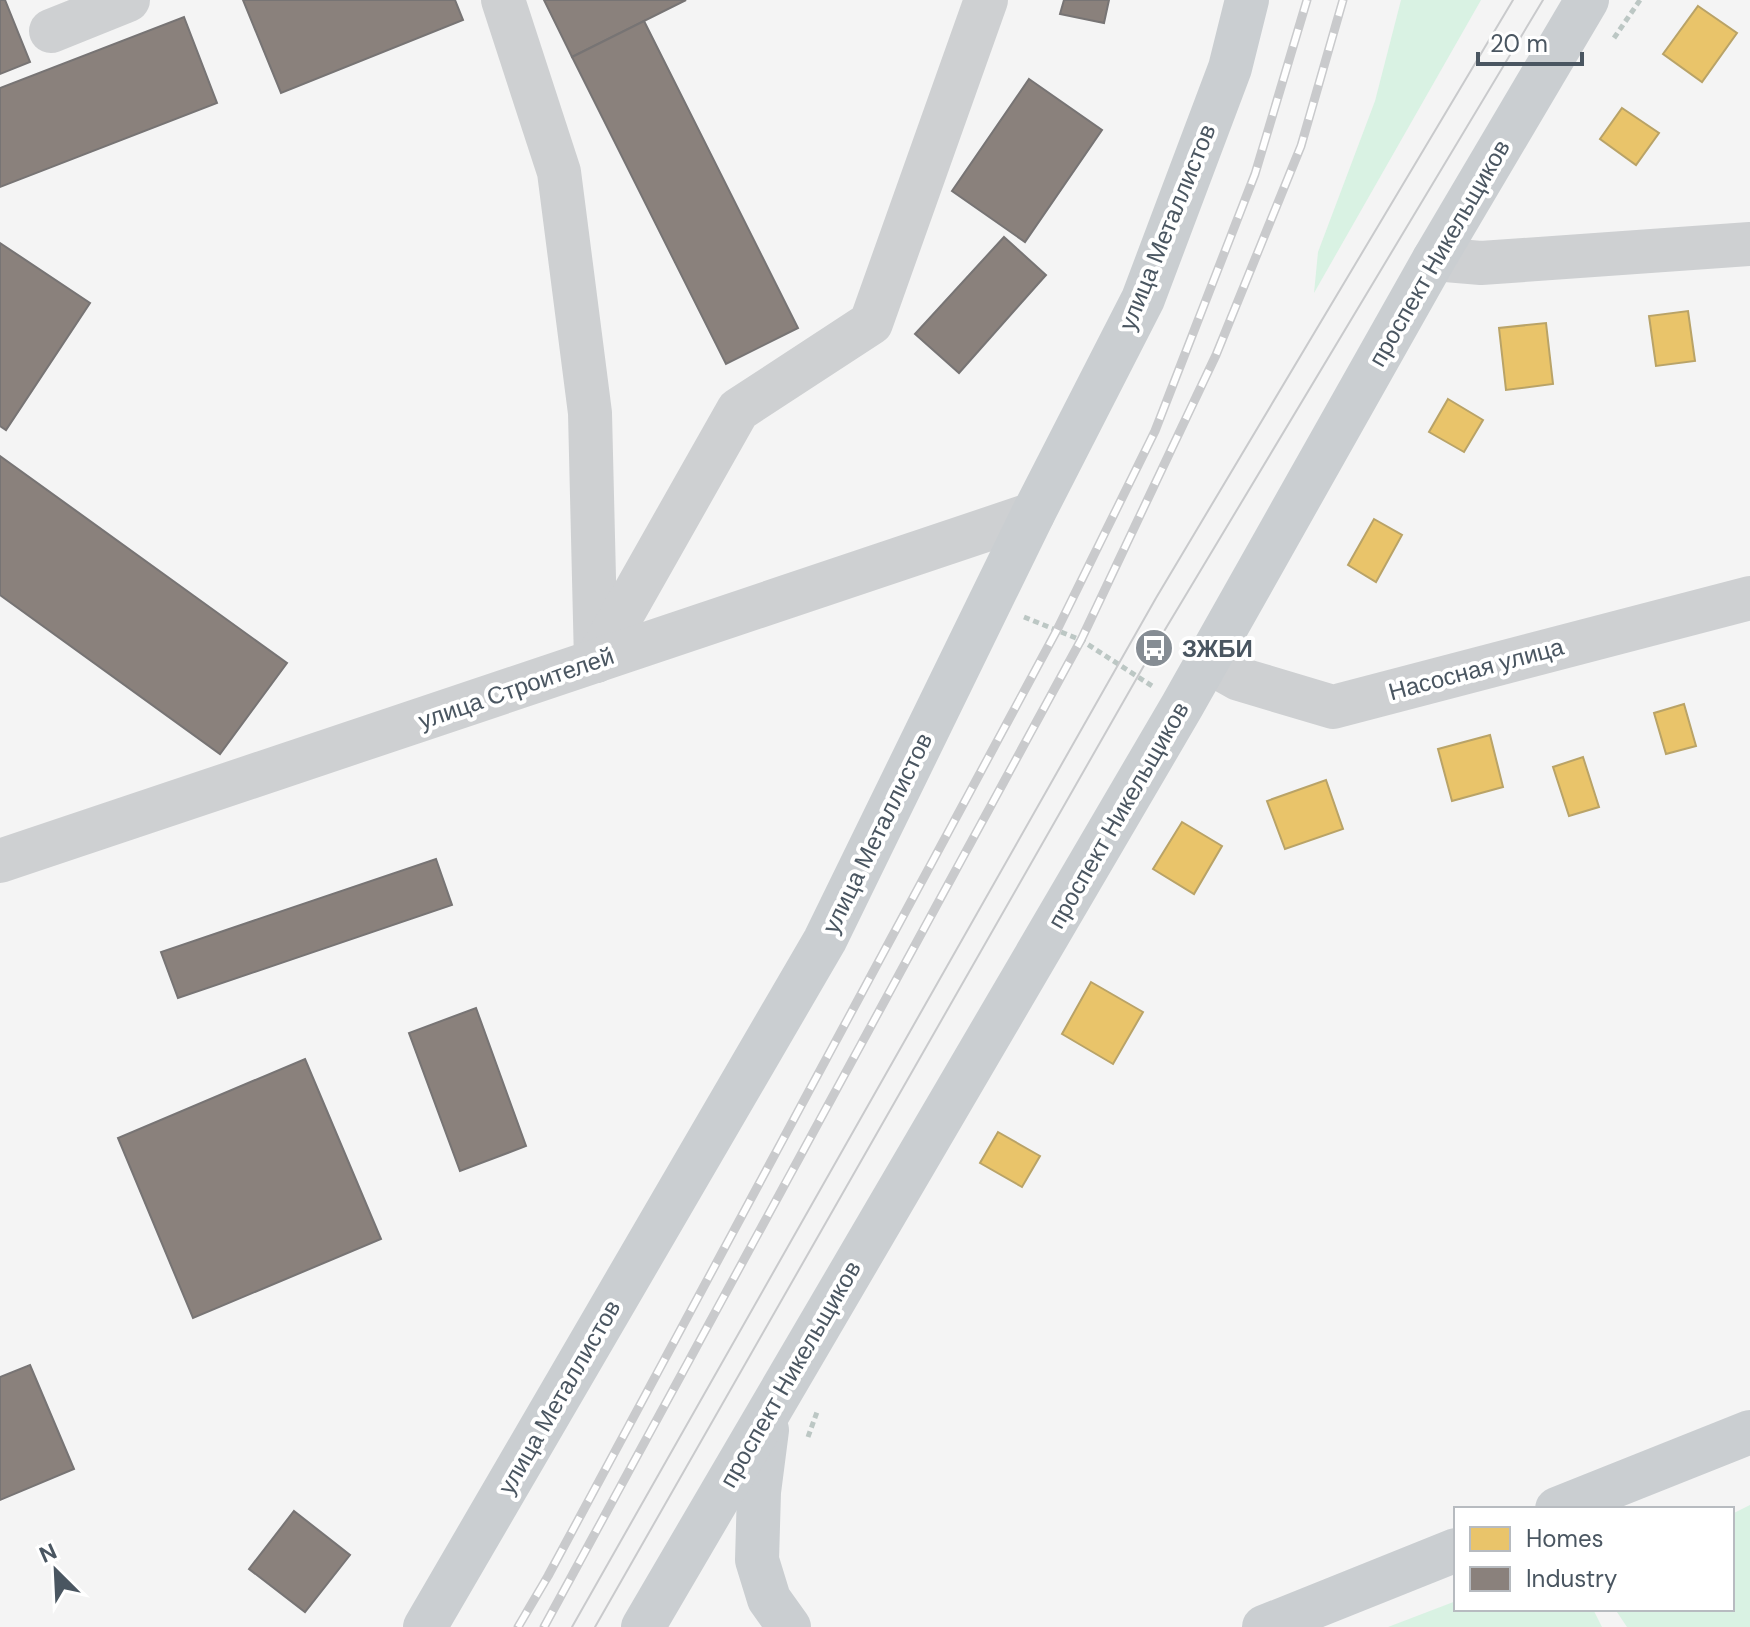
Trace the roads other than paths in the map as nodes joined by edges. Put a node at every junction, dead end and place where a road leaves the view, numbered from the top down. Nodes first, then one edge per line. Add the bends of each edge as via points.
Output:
1 (128, 0) edge
2 (503, 0) edge
3 (986, 0) edge
4 (1247, 0) edge
5 (1587, 0) edge
6 (51, 31) dead end
7 (1750, 244) edge
8 (1434, 259) junction
9 (1033, 514) junction
10 (1750, 598) edge
11 (596, 661) junction
12 (1207, 661) junction
13 (0, 861) edge
14 (770, 1408) junction
15 (1750, 1432) edge
16 (1562, 1507) edge
17 (1454, 1551) edge
18 (676, 1570) junction
19 (425, 1627) edge
20 (643, 1627) edge
21 (665, 1627) edge
22 (789, 1627) edge
23 (1264, 1627) edge

1 - 6 street
2 - 11 street via 559,172 590,413
3 - 11 street via 871,323 738,410
4 - 9 main road, улица Металлистов via 1230,68 1143,299
5 - 8 main road, проспект Никельщиков
7 - 8 street via 1481,263
8 - 12 main road, проспект Никельщиков
9 - 11 street, улица Строителей
9 - 19 main road, улица Металлистов via 825,940
10 - 12 street, Насосная улица via 1333,707 1239,679
11 - 13 street, улица Строителей
12 - 14 main road, проспект Никельщиков
14 - 18 main road, проспект Никельщиков
14 - 22 main road via 757,1560 769,1599
15 - 16 main road
17 - 23 main road
18 - 20 main road, проспект Никельщиков
18 - 21 main road

